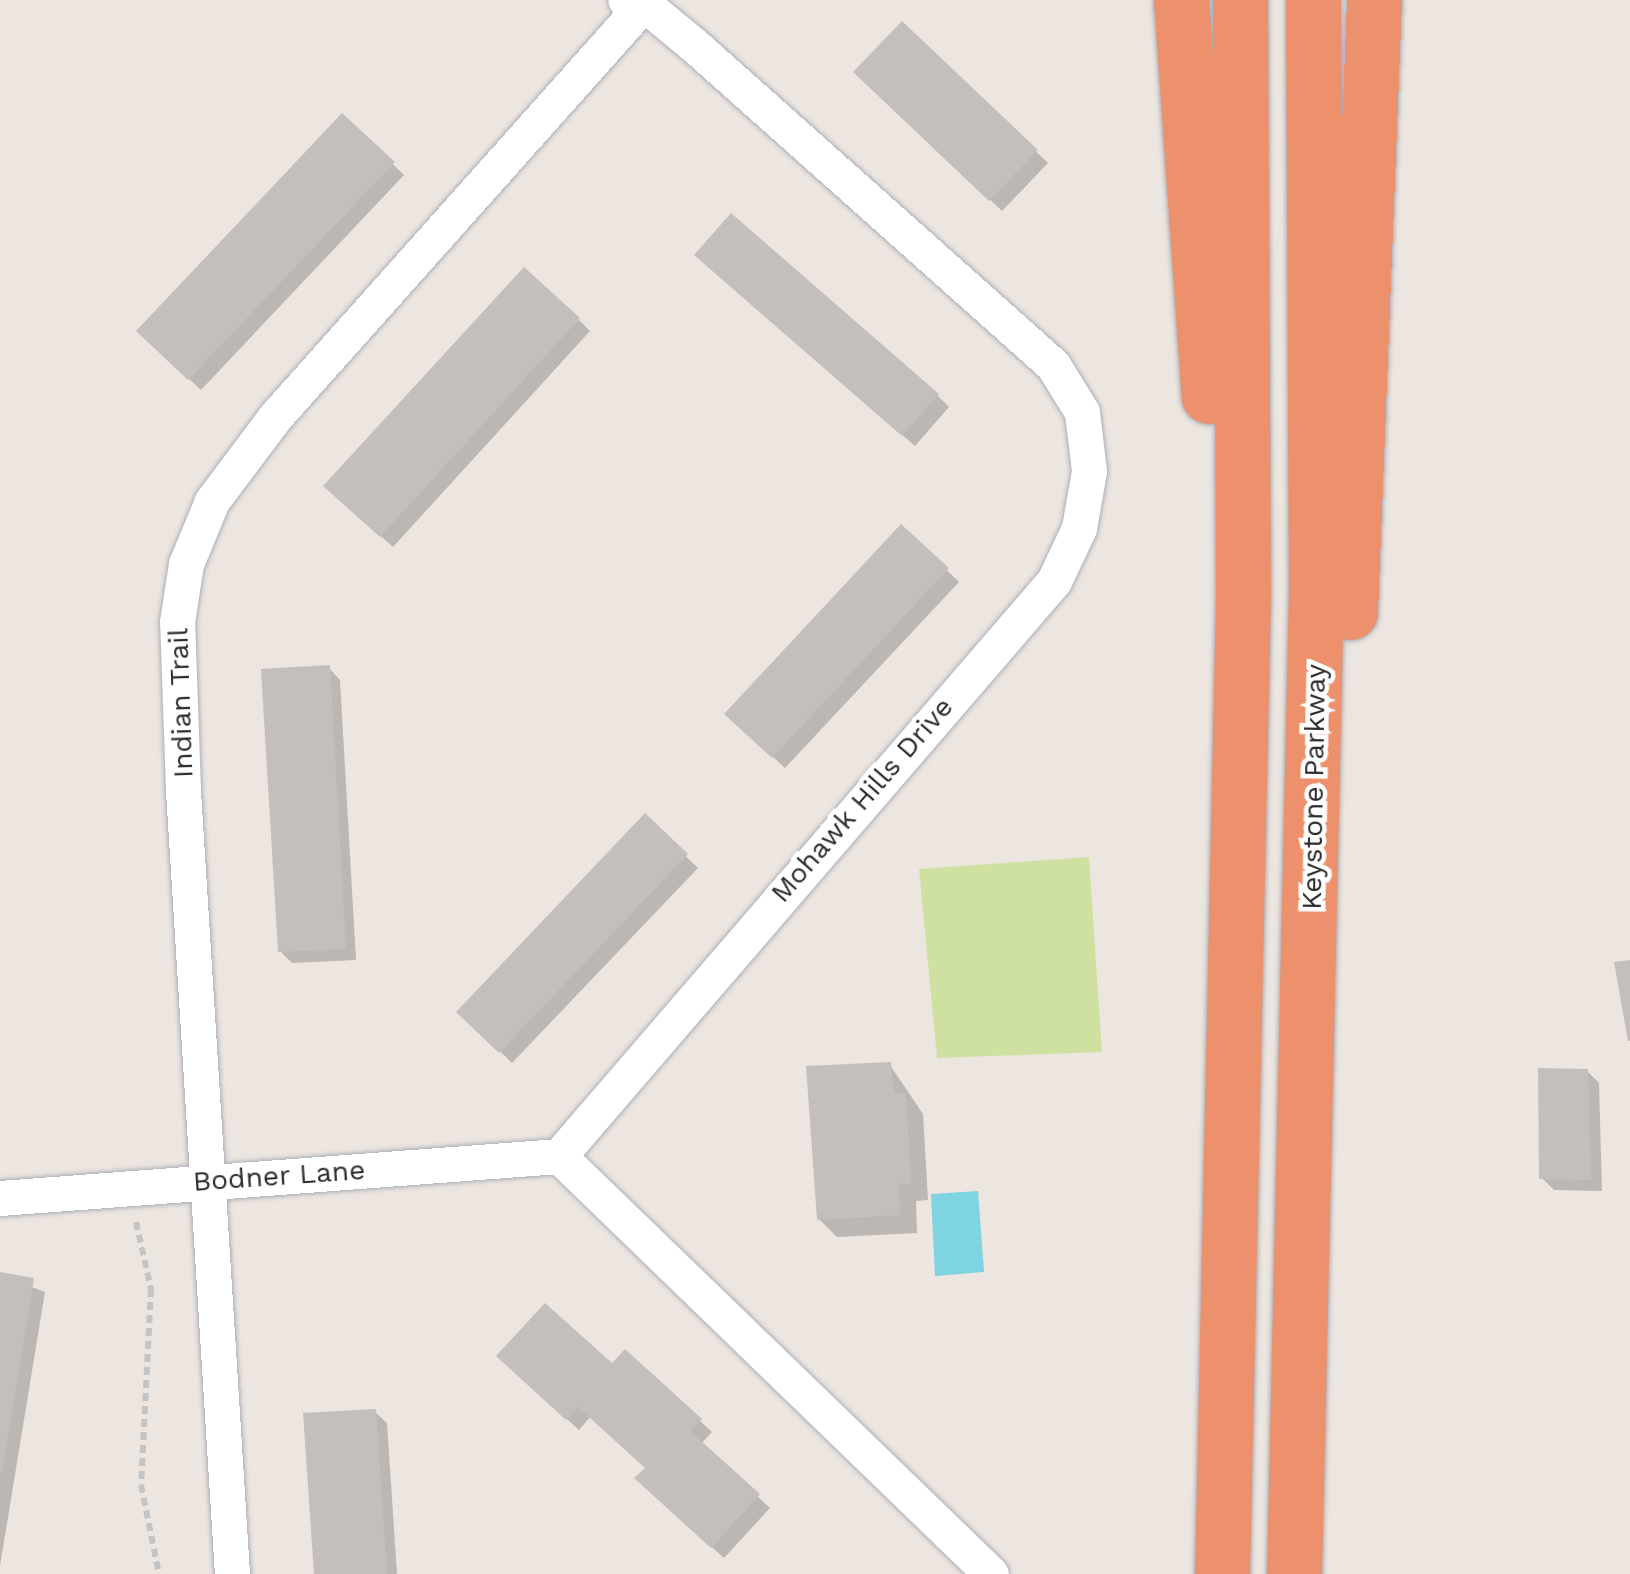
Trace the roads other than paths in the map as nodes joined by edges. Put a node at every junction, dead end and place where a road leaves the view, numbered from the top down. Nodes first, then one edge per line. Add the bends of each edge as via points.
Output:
1 (1182, 0) edge
2 (1240, 0) edge
3 (1313, 0) edge
4 (1374, 0) edge
5 (640, 1) edge
6 (1236, 1042) junction
7 (1310, 1048) junction
8 (559, 1156) junction
9 (211, 1180) junction
10 (0, 1198) edge
11 (232, 1574) edge
12 (991, 1574) edge
13 (1222, 1574) edge
14 (1294, 1574) edge

1 - 6 highway via 1212,434
2 - 6 highway
3 - 7 highway, Keystone Parkway
4 - 7 highway via 1346,680
5 - 8 street, Mohawk Hills Drive via 1053,365 1082,412 1089,471 1078,528 1054,581
5 - 9 street, Indian Trail via 275,417 212,501 186,564 177,622 183,790
6 - 13 highway
7 - 14 highway, Keystone Parkway
8 - 9 street, Bodner Lane
8 - 12 street
9 - 10 street, Bodner Lane
9 - 11 street, Indian Trail

